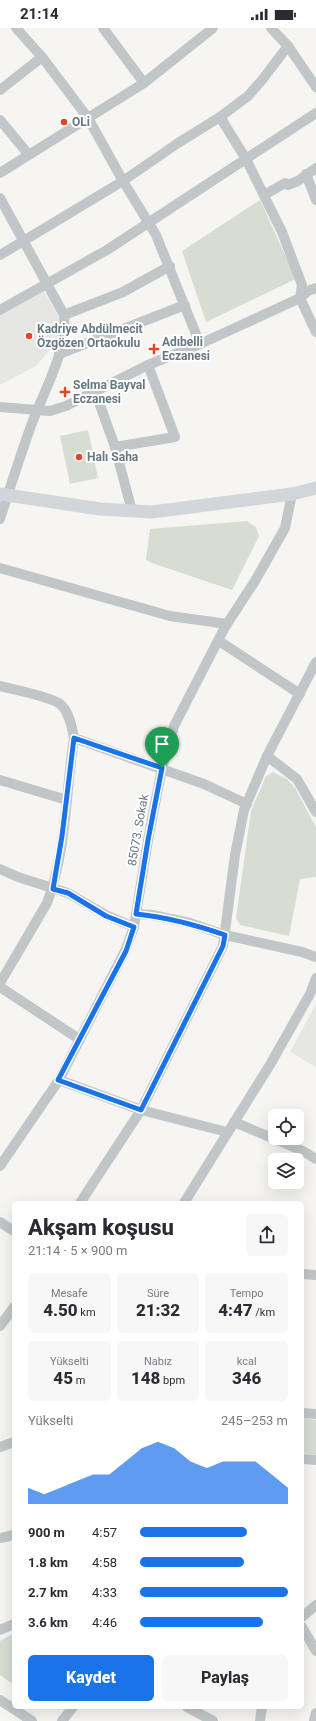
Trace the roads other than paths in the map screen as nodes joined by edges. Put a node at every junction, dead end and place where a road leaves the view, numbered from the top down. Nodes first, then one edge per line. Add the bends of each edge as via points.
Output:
1 (16, 28) edge
2 (103, 28) edge
3 (213, 28) edge
4 (271, 28) edge
5 (288, 46) junction
6 (42, 58) junction
7 (144, 83) junction
8 (316, 87) edge
9 (0, 90) edge
10 (316, 113) edge
11 (220, 117) junction
12 (88, 118) junction
13 (0, 120) edge
14 (29, 155) junction
15 (246, 159) junction
16 (316, 168) edge
17 (0, 173) edge
18 (306, 174) junction
19 (123, 181) junction
20 (264, 192) junction
21 (0, 198) edge
22 (316, 200) edge
23 (148, 222) junction
24 (23, 242) junction
25 (0, 255) edge
26 (170, 266) junction
27 (46, 284) junction
28 (316, 288) edge
29 (300, 298) junction
30 (185, 305) junction
31 (0, 310) edge
32 (64, 314) junction
33 (316, 332) edge
34 (200, 344) junction
35 (59, 354) junction
36 (148, 365) junction
37 (95, 391) junction
38 (0, 407) edge
39 (37, 410) junction
40 (115, 447) junction
41 (316, 488) edge
42 (4, 494) edge
43 (292, 494) junction
44 (132, 511) junction
45 (0, 519) edge
46 (0, 568) edge
47 (227, 624) junction
48 (219, 641) junction
49 (316, 662) edge
50 (312, 678) edge
51 (0, 686) edge
52 (300, 694) junction
53 (74, 738) junction
54 (267, 756) junction
55 (162, 768) junction
56 (0, 780) edge
57 (67, 800) junction
58 (247, 804) junction
59 (316, 812) edge
60 (0, 868) edge
61 (53, 889) junction
62 (136, 914) junction
63 (134, 927) junction
64 (225, 935) junction
65 (316, 957) edge
66 (316, 978) edge
67 (0, 983) edge
68 (0, 987) edge
69 (79, 1040) junction
70 (58, 1080) junction
71 (141, 1110) junction
72 (234, 1122) junction
73 (227, 1132) junction
74 (3, 1154) edge
75 (316, 1159) edge
76 (0, 1166) edge
77 (81, 1201) edge
78 (185, 1201) edge
79 (0, 1222) edge
80 (12, 1231) edge
81 (304, 1274) edge
82 (316, 1275) edge
83 (12, 1311) edge
84 (0, 1326) edge
85 (304, 1413) edge
86 (316, 1414) edge
87 (12, 1443) edge
88 (0, 1447) edge
89 (304, 1460) edge
90 (316, 1460) edge
91 (12, 1535) edge
92 (0, 1538) edge
93 (316, 1605) edge
94 (304, 1615) edge
95 (12, 1625) edge
96 (0, 1630) edge
97 (304, 1630) edge
98 (316, 1651) edge
99 (0, 1700) edge
100 (12, 1708) edge
101 (14, 1709) edge
102 (71, 1709) edge
103 (191, 1709) edge
104 (262, 1709) edge
105 (316, 1713) edge
106 (32, 1721) edge
107 (62, 1721) edge
108 (213, 1721) edge
109 (260, 1721) edge
110 (314, 1721) edge

1 - 6 street
2 - 7 street
3 - 7 street
4 - 5 street
5 - 8 street
5 - 11 street via 248,96
6 - 9 street
6 - 12 street
7 - 12 street
10 - 15 street
11 - 15 street
11 - 19 street
12 - 14 street
12 - 19 street
13 - 14 street
14 - 17 street
15 - 20 street
15 - 23 street
16 - 18 street
18 - 20 street via 298,181 288,185 285,183 266,194
18 - 22 street
19 - 23 street
19 - 24 street
20 - 29 street via 302,285
21 - 24 street
23 - 26 street
23 - 27 street via 108,250
24 - 25 street
24 - 27 street
26 - 30 street
26 - 32 street via 123,292
27 - 31 street
27 - 32 street
28 - 29 street
29 - 33 street
29 - 34 street
30 - 34 street
30 - 35 street
32 - 35 street via 65,328
34 - 36 street
35 - 39 street
36 - 37 street
36 - 40 street via 175,437
37 - 39 street via 66,406 50,411
37 - 40 street
38 - 39 street
39 - 42 street
40 - 44 street
41 - 43 main road
42 - 44 main road via 100,510
42 - 45 street
43 - 44 main road via 152,512
43 - 47 street, 85073. Sokak via 285,528
46 - 47 street via 170,616
47 - 48 street, 85073. Sokak
48 - 52 street
48 - 55 street, 85073. Sokak via 174,726
49 - 50 street
50 - 52 street
51 - 53 street via 60,704 72,725
52 - 54 street
53 - 55 street
53 - 57 street
54 - 58 street
54 - 59 street via 297,778
55 - 58 street
55 - 62 street, 85073. Sokak
56 - 57 street
57 - 61 street
58 - 64 street via 235,855
60 - 61 street via 18,878
61 - 63 street via 68,893 106,916
61 - 67 street via 48,903
62 - 63 street, 85073. Sokak
62 - 64 street via 190,923
63 - 69 street, 85073. Sokak via 126,951
64 - 65 street
64 - 71 street via 223,946
66 - 72 street via 310,994 271,1064
68 - 69 street
69 - 70 street, 85073. Sokak
70 - 71 street
70 - 74 street, 85073. Sokak
71 - 73 street
71 - 77 street
72 - 73 street
72 - 75 street via 303,1150
73 - 78 street
74 - 76 street, 85073. Sokak
79 - 80 street
81 - 82 street
83 - 84 street
85 - 86 street
87 - 88 street
89 - 90 street
91 - 92 street
93 - 94 street
95 - 96 street
97 - 98 street
99 - 100 street
101 - 106 street
102 - 107 street
103 - 108 street
104 - 109 street
105 - 110 street

